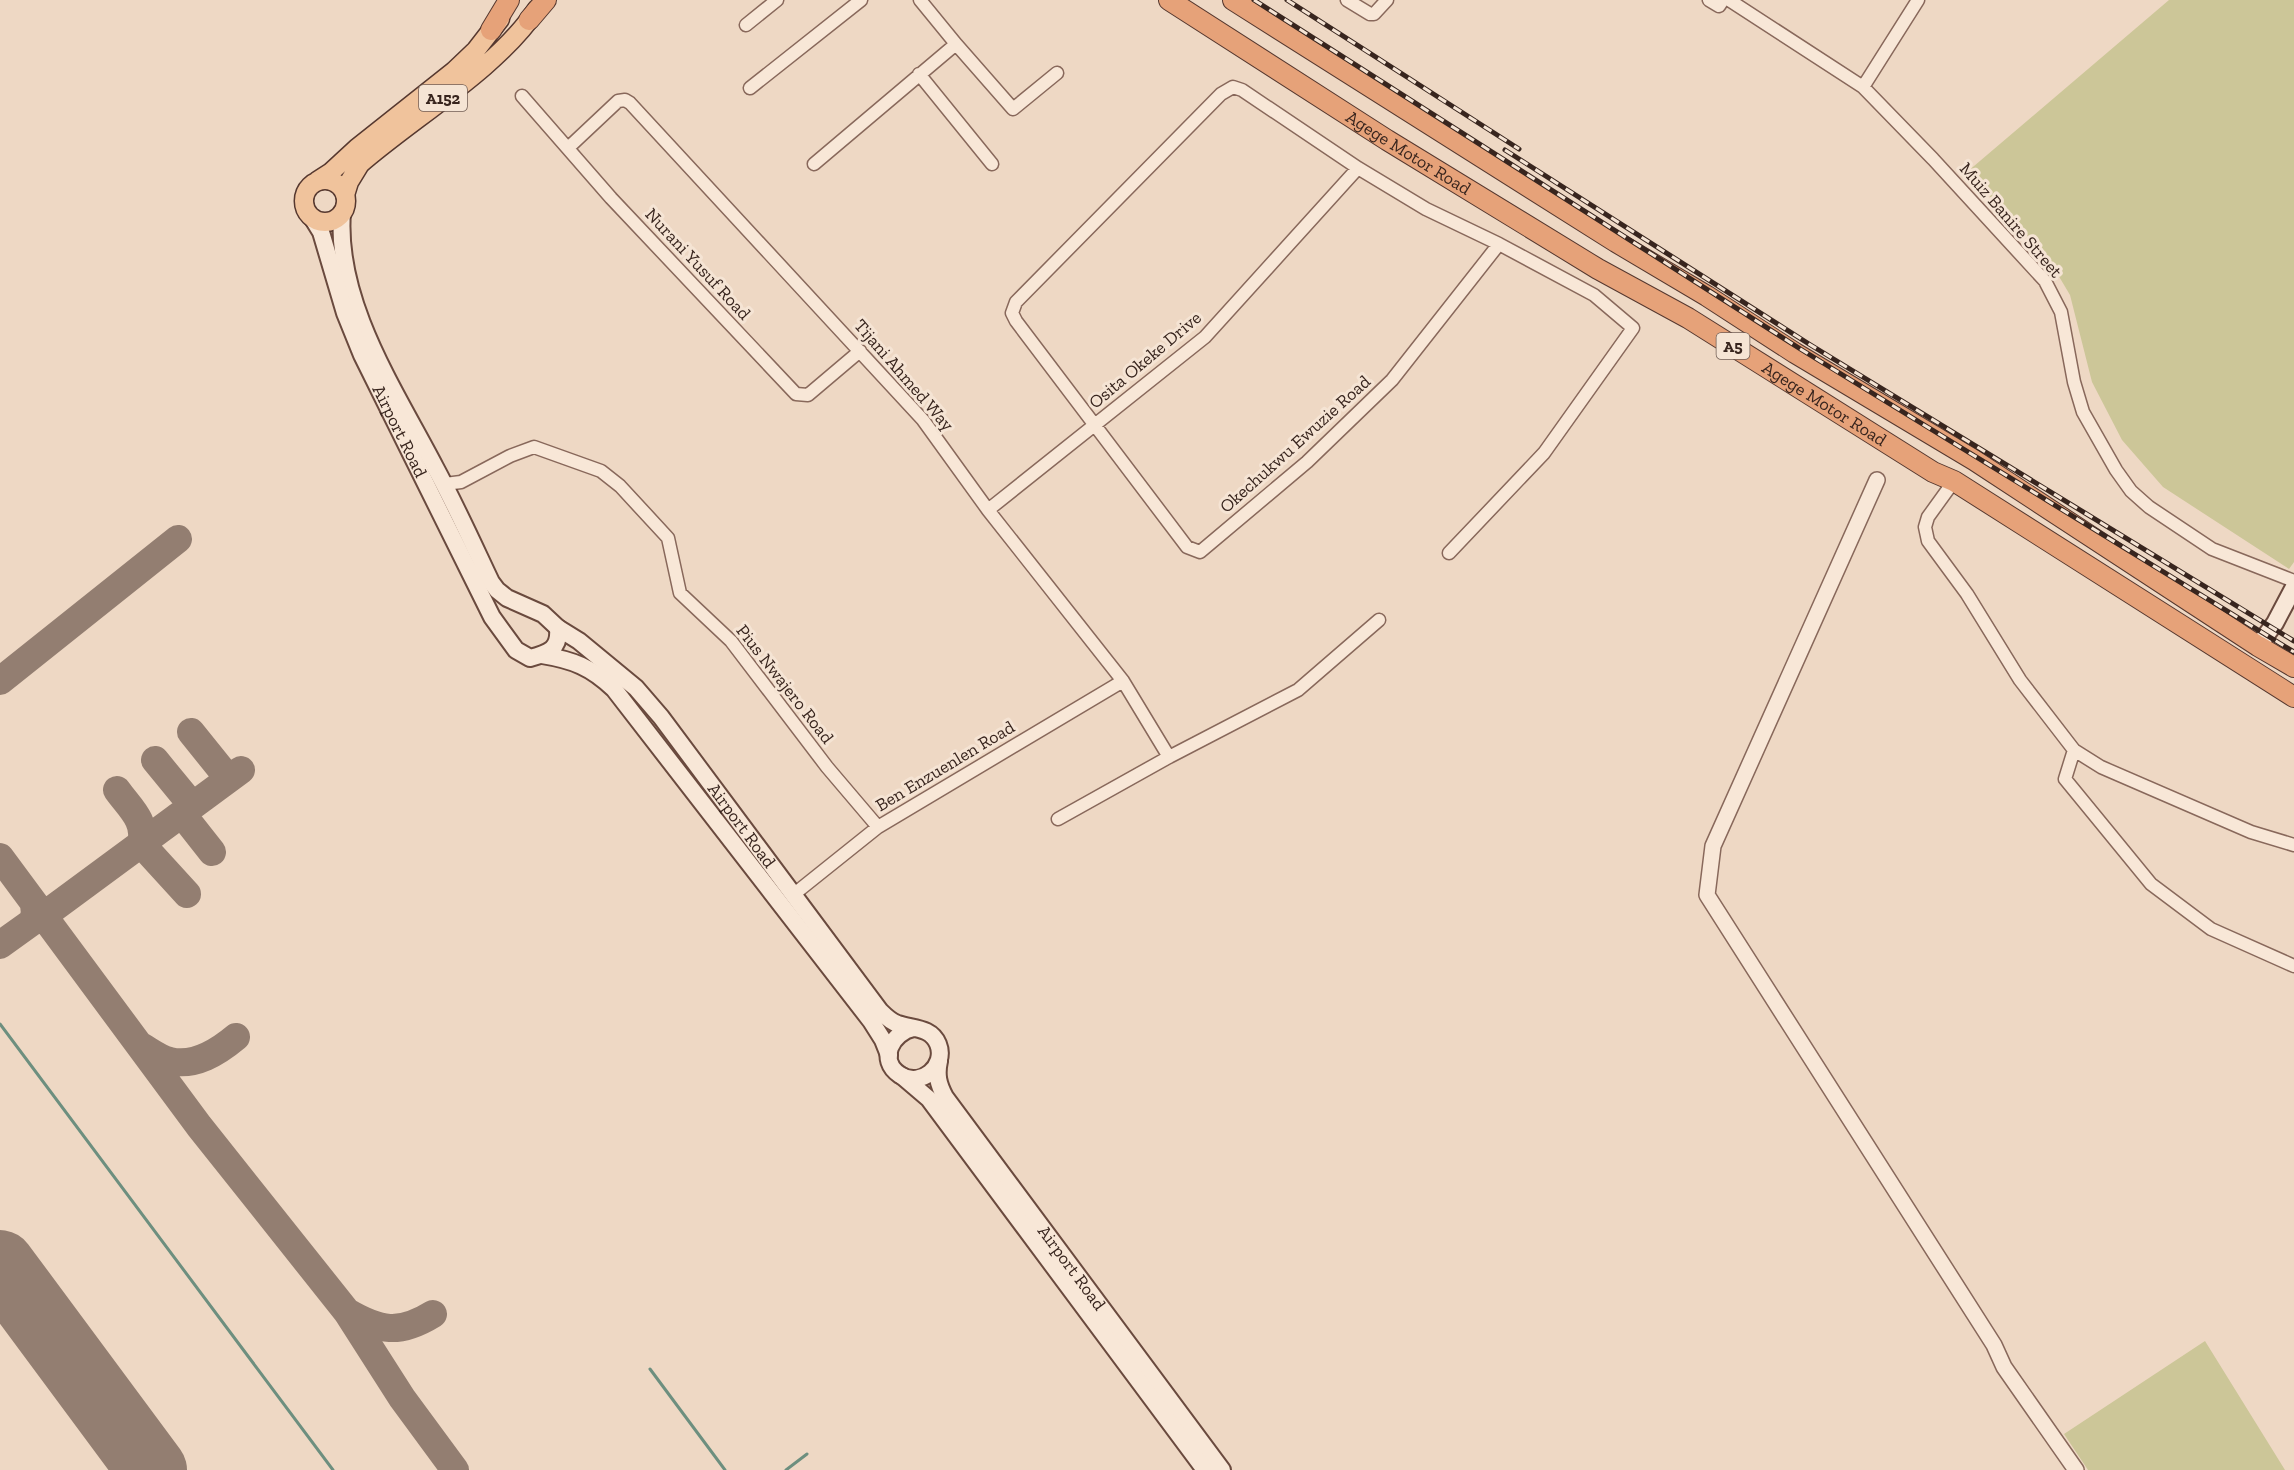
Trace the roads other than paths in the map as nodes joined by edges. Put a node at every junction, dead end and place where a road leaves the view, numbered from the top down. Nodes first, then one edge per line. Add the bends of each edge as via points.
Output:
1 (511, 0) edge
2 (544, 0) edge
3 (777, 0) edge
4 (861, 0) edge
5 (921, 0) edge
6 (1169, 0) edge
7 (1233, 0) edge
8 (1347, 0) edge
9 (1387, 0) edge
10 (1709, 0) edge
11 (1724, 0) edge
12 (1729, 0) edge
13 (1918, 0) edge
14 (529, 21) joint
15 (746, 25) dead end
16 (491, 30) joint
17 (956, 44) junction
18 (1057, 73) dead end
19 (920, 74) junction
20 (1863, 87) junction
21 (750, 88) dead end
22 (522, 96) dead end
23 (568, 148) junction
24 (814, 164) dead end
25 (992, 164) dead end
26 (1358, 168) junction
27 (317, 181) junction
28 (344, 204) junction
29 (314, 219) junction
30 (1616, 242) junction
31 (1499, 244) junction
32 (1599, 269) junction
33 (860, 351) junction
34 (1095, 425) junction
35 (1877, 480) dead end
36 (1954, 481) junction
37 (445, 484) junction
38 (988, 510) junction
39 (1449, 553) dead end
40 (2294, 581) edge
41 (2294, 587) edge
42 (524, 606) junction
43 (1379, 620) dead end
44 (558, 628) junction
45 (504, 636) junction
46 (2258, 646) junction
47 (542, 655) junction
48 (2294, 667) edge
49 (1123, 681) junction
50 (2294, 698) edge
51 (2074, 750) junction
52 (1169, 757) junction
53 (1058, 819) dead end
54 (878, 827) junction
55 (2294, 845) edge
56 (793, 895) junction
57 (2294, 966) edge
58 (914, 1028) junction
59 (889, 1055) junction
60 (939, 1061) junction
61 (901, 1076) junction
62 (1205, 1470) edge
63 (1222, 1470) edge
64 (2076, 1470) edge

1 - 16 highway
2 - 14 highway
3 - 15 street
4 - 21 street
5 - 17 street
6 - 32 highway, Agege Motor Road / A5 via 1387,140
7 - 30 highway, Agege Motor Road / A5
8 - 9 street via 1370,14
10 - 11 street via 1719,6
12 - 20 street, Muiz Banire Street
13 - 20 street
14 - 28 main road, Airport Road / A152 via 473,75 360,164 349,182
16 - 27 main road, A152 via 454,71
17 - 18 street via 1013,109
17 - 19 street
19 - 24 street
19 - 25 street
20 - 40 street, Muiz Banire Street via 2045,281 2061,312 2083,412 2131,491 2212,549
22 - 23 street, Nurani Yusuf Road
23 - 33 street, Nurani Yusuf Road via 796,394 808,395
23 - 33 street, Tijani Ahmed Way via 618,101 625,100
26 - 31 street via 1426,209
26 - 34 street, Osita Okeke Drive via 1205,337
26 - 34 street via 1242,90 1233,87 1221,94 1016,302 1012,313 1016,321
27 - 28 main road via 329,180 341,187
27 - 29 main road via 309,187 304,200
28 - 29 main road via 334,220
28 - 37 main road, Airport Road via 342,246 356,305 375,354
29 - 45 main road, Airport Road via 362,355
30 - 32 highway
30 - 46 highway, Agege Motor Road / A5 via 1974,460
31 - 34 street, Okechukwu Ewuzie Road via 1392,380 1306,462 1200,552 1187,547
31 - 39 street via 1594,295 1634,328 1544,453
32 - 36 highway, Agege Motor Road / A5 via 1688,318 1933,472
33 - 38 street, Tijani Ahmed Way via 923,420
34 - 38 street, Osita Okeke Drive
35 - 64 street via 1713,846 1707,895 1989,1336 2004,1367
36 - 50 highway, Agege Motor Road / A5
36 - 51 street via 1924,526 1928,541 1967,594 2020,680
37 - 42 main road, Airport Road via 491,582 507,598
37 - 54 street, Pius Nwajero Road via 461,482 534,447 601,471 614,481 668,538 680,593 731,641
38 - 49 street, Tijani Ahmed Way
41 - 46 main road via 2276,623
42 - 44 main road via 543,614
42 - 45 main road via 506,618
43 - 52 street via 1298,690
44 - 47 main road via 556,646
44 - 56 main road, Airport Road via 627,681 661,717
45 - 47 main road via 530,658
46 - 48 highway, Agege Motor Road / A5
47 - 59 main road, Airport Road via 578,663 598,673 614,689 871,1022
49 - 52 street, Tijani Ahmed Way
49 - 54 street, Ben Enzuenlen Road
51 - 55 street via 2144,786 2251,832
51 - 57 street via 2065,778 2151,884 2211,929
52 - 53 street
54 - 56 street, Ben Enzuenlen Road
56 - 58 main road, Airport Road via 880,1011 897,1024
58 - 59 main road via 906,1029 893,1040
58 - 60 main road via 932,1034 940,1051
59 - 61 main road
60 - 61 main road via 928,1075 910,1079
60 - 63 main road, Airport Road via 938,1084 945,1097
61 - 62 main road, Airport Road via 928,1100

